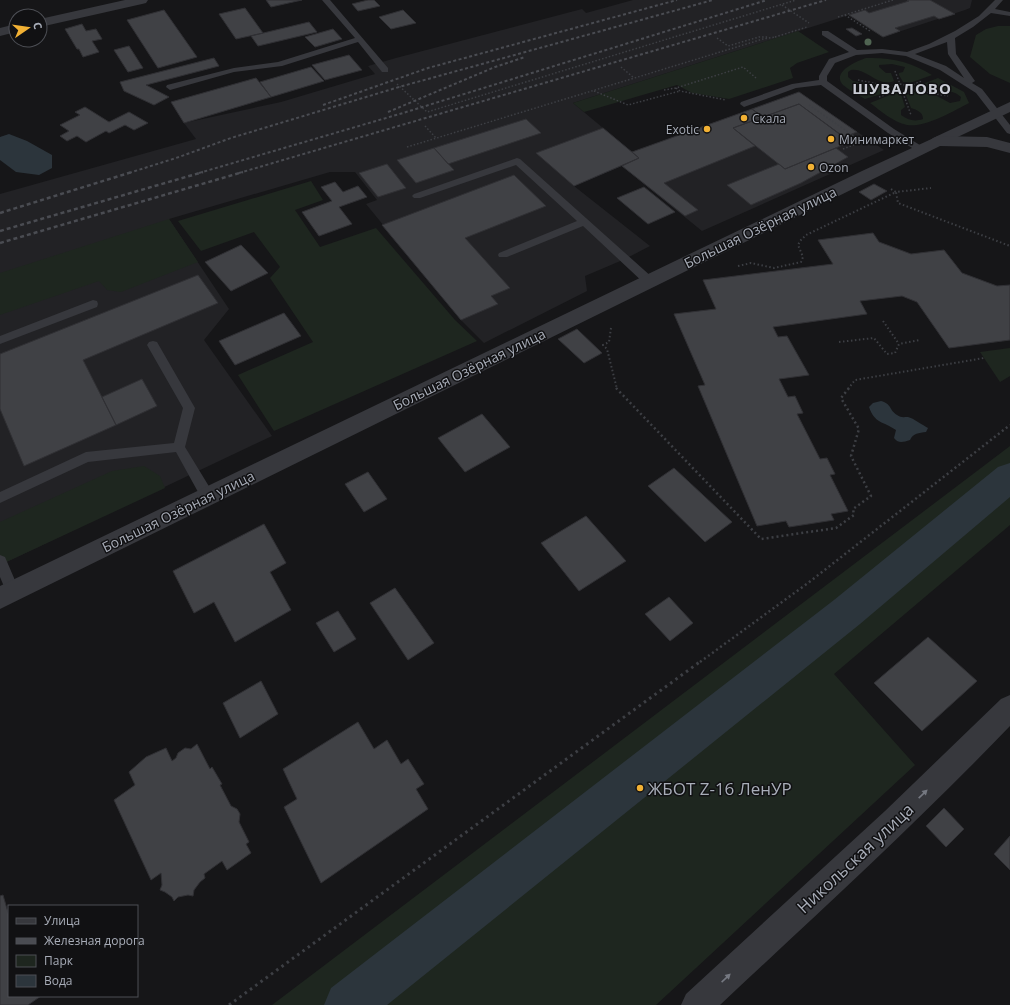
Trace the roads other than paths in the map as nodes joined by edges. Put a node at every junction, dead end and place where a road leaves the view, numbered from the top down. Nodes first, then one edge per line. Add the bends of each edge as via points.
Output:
1 (142, 0) edge
2 (326, 0) edge
3 (998, 2) edge
4 (990, 11) junction
5 (1010, 14) edge
6 (48, 21) edge
7 (825, 33) road end
8 (951, 37) junction
9 (360, 39) junction
10 (855, 53) junction
11 (907, 54) junction
12 (384, 70) road end
13 (824, 82) junction
14 (170, 88) dead end
15 (980, 91) junction
16 (744, 104) road end
17 (1003, 109) edge
18 (1010, 131) edge
19 (938, 141) junction
20 (1010, 148) edge
21 (920, 150) junction
22 (417, 196) dead end
23 (584, 222) junction
24 (503, 255) dead end
25 (649, 281) junction
26 (93, 304) dead end
27 (0, 340) edge
28 (153, 345) dead end
29 (179, 447) junction
30 (208, 497) junction
31 (0, 498) edge
32 (0, 561) edge
33 (7, 595) edge
34 (1010, 708) edge
35 (697, 1005) edge

1 - 6 street
2 - 9 lane
3 - 4 lane
3 - 5 lane
4 - 5 lane
4 - 8 lane
7 - 10 lane
8 - 11 lane
8 - 15 lane via 952,54
9 - 12 lane
9 - 14 lane via 279,64 234,70
10 - 11 lane via 882,51
10 - 13 lane via 832,61 823,76
11 - 15 lane via 943,68
13 - 16 lane via 795,86
13 - 21 lane via 829,88
15 - 17 lane
17 - 18 lane
17 - 19 street, Большая Озёрная улица
19 - 20 street via 988,142
19 - 21 street, Большая Озёрная улица
21 - 25 street, Большая Озёрная улица
22 - 23 lane via 517,161
23 - 24 lane
23 - 25 lane
25 - 30 street, Большая Озёрная улица
26 - 27 lane
28 - 29 lane via 189,408
29 - 30 lane
29 - 31 lane via 86,457
30 - 33 street, Большая Озёрная улица
32 - 33 lane
35 -> 34 street, Никольская улица via 905,812

